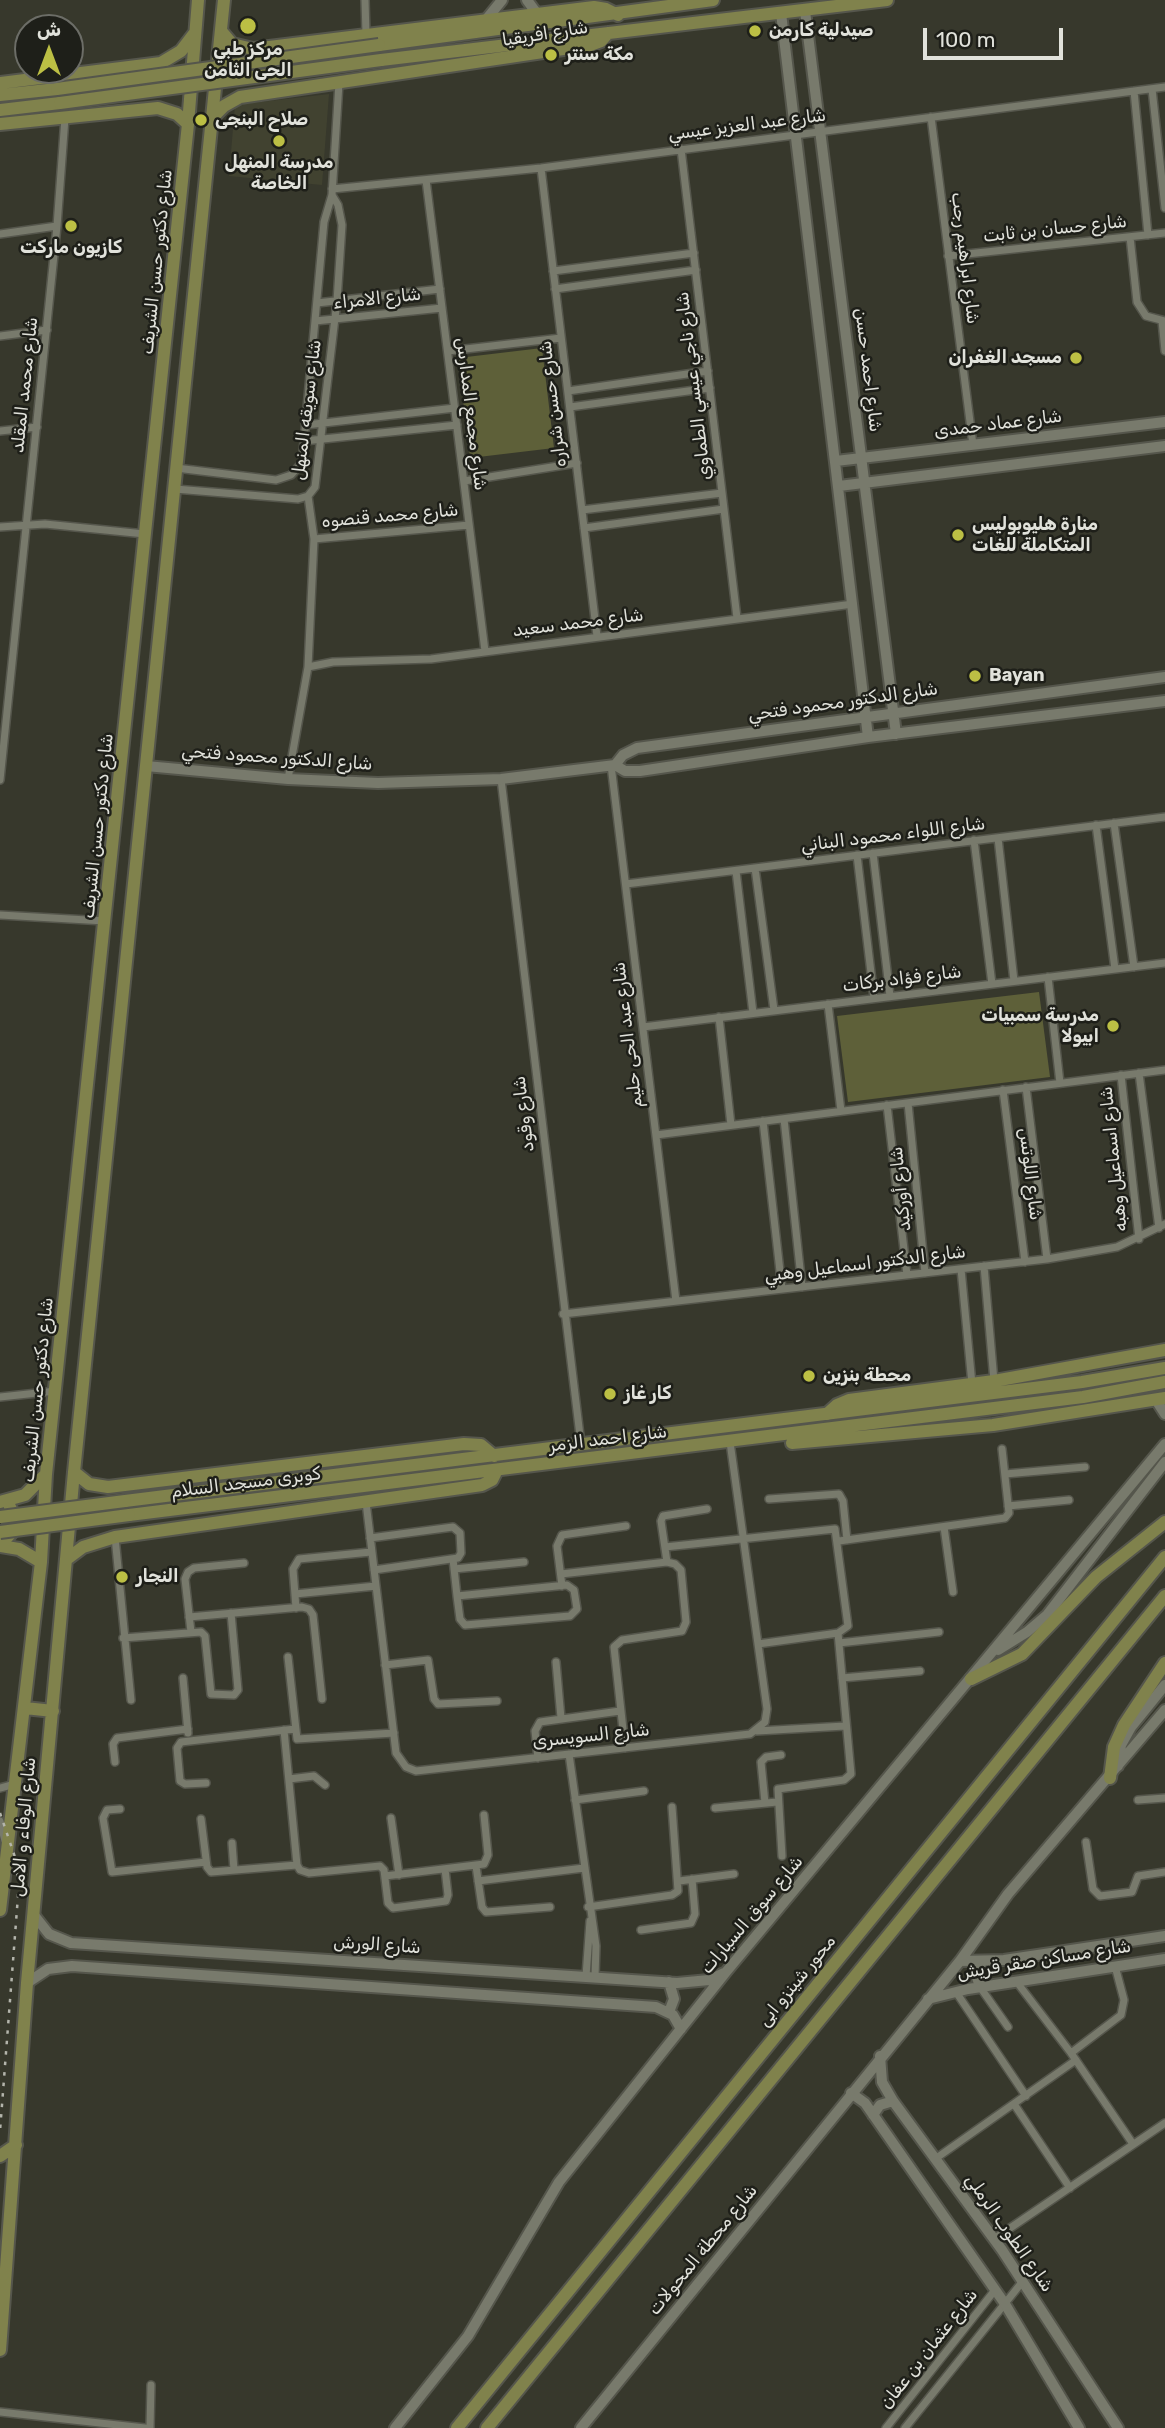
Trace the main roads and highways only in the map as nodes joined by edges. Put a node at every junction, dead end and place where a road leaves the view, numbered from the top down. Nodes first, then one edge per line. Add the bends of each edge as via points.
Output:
1 (198, 0) edge
2 (224, 0) edge
3 (713, 0) edge
4 (887, 0) edge
5 (618, 15) junction
6 (195, 30) junction
7 (221, 31) junction
8 (608, 33) junction
9 (276, 47) junction
10 (193, 61) junction
11 (218, 63) junction
12 (129, 68) junction
13 (0, 83) edge
14 (279, 91) junction
15 (0, 95) edge
16 (191, 95) junction
17 (214, 95) junction
18 (0, 110) edge
19 (126, 111) junction
20 (212, 118) junction
21 (0, 124) edge
22 (188, 124) junction
23 (113, 852) junction
24 (137, 854) junction
25 (98, 996) junction
26 (122, 998) junction
27 (1165, 1350) edge
28 (1165, 1368) edge
29 (1165, 1382) edge
30 (1160, 1399) edge
31 (827, 1414) junction
32 (751, 1440) junction
33 (494, 1456) junction
34 (497, 1470) junction
35 (74, 1472) junction
36 (46, 1474) junction
37 (119, 1486) junction
38 (2, 1501) edge
39 (0, 1517) edge
40 (1165, 1522) edge
41 (0, 1532) edge
42 (115, 1537) junction
43 (0, 1546) edge
44 (1165, 1557) edge
45 (67, 1559) junction
46 (41, 1562) junction
47 (1165, 1597) edge
48 (1165, 1663) edge
49 (971, 1679) road end
50 (25, 1708) junction
51 (53, 1711) junction
52 (1114, 1773) road end
53 (0, 1910) edge
54 (16, 2145) junction
55 (0, 2155) edge
56 (0, 2202) edge
57 (12, 2213) junction
58 (0, 2350) edge
59 (457, 2428) edge
60 (487, 2428) edge

1 - 6 main road, شارع دكتور حسن الشريف
2 - 7 main road
3 - 5 main road, شارع افريقيا
4 - 8 main road, شارع افريقيا
5 - 9 main road, شارع افريقيا via 594,7
5 - 15 main road, bridge
6 - 10 main road, شارع دكتور حسن الشريف
6 - 12 main road via 175,56
7 - 9 main road, شارع افريقيا via 242,48
7 - 11 main road
8 - 14 main road, شارع افريقيا via 596,44
8 - 18 main road, bridge
9 - 14 main road via 262,67 267,82
10 - 11 main road via 205,68
10 - 16 main road, شارع دكتور حسن الشريف
11 - 17 main road
12 - 13 main road
12 - 19 main road via 140,78 142,93
14 - 20 main road, شارع افريقيا via 234,99
16 - 17 main road via 204,91
16 - 22 main road, شارع دكتور حسن الشريف
17 - 20 main road
19 - 21 main road
19 - 22 main road via 164,109
20 - 24 main road
22 - 23 main road, شارع دكتور حسن الشريف
23 - 24 main road
23 - 25 main road, شارع دكتور حسن الشريف
24 - 26 main road
25 - 26 main road
25 - 36 main road, شارع دكتور حسن الشريف
26 - 35 main road
27 - 31 main road, شارع احمد الزمر via 994,1381 849,1400
28 - 31 main road
29 - 32 main road
30 - 32 main road, شارع احمد الزمر via 993,1425 764,1446
31 - 33 main road, شارع احمد الزمر
32 - 34 main road, شارع احمد الزمر
33 - 37 main road, شارع احمد الزمر via 481,1445 464,1444
33 - 39 main road, كوبرى مسجد السلام, bridge
34 - 41 main road, كوبرى مسجد السلام, bridge
34 - 42 main road, شارع احمد الزمر via 492,1480 482,1485
35 - 37 main road, شارع احمد الزمر via 95,1486
35 - 45 main road
36 - 38 main road via 32,1491
36 - 46 main road, شارع دكتور حسن الشريف
37 - 42 main road via 106,1507 106,1520
38 - 43 main road via 14,1514 15,1525
40 - 49 main road via 1096,1577 1022,1654
42 - 45 main road, شارع احمد الزمر via 83,1547
43 - 46 main road via 19,1549
44 - 59 main road, محور شينزو ابى
45 - 51 main road, شارع الوفاء و الامل
46 - 50 main road, شارع الوفاء و الامل
47 - 60 main road
48 - 52 main road via 1124,1725 1114,1747
50 - 51 main road
50 - 53 main road, شارع الوفاء و الامل
51 - 54 main road, شارع الوفاء و الامل
54 - 55 main road
54 - 57 main road, شارع الوفاء و الامل
56 - 57 main road
57 - 58 main road, شارع الوفاء و الامل

